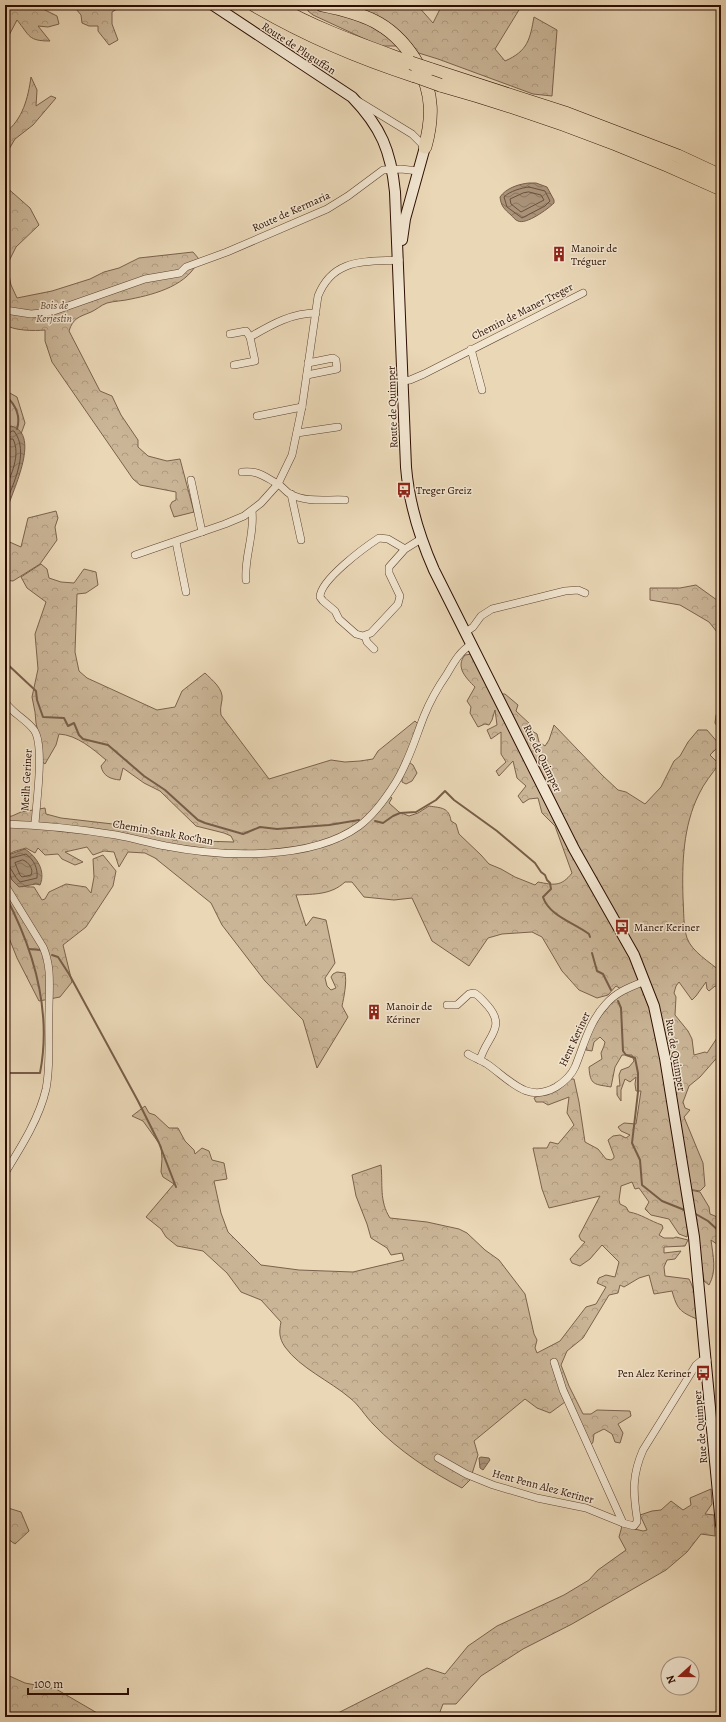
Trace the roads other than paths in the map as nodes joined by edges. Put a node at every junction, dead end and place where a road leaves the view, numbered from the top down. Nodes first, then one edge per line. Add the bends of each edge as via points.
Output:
1 (213, 5) edge
2 (254, 5) edge
3 (274, 5) edge
4 (322, 5) edge
5 (352, 97) junction
6 (425, 147) junction
7 (392, 169) junction
8 (418, 172) junction
9 (721, 176) edge
10 (721, 189) edge
11 (399, 260) junction
12 (583, 293) dead end
13 (5, 310) edge
14 (316, 313) junction
15 (230, 334) dead end
16 (250, 337) junction
17 (471, 349) junction
18 (308, 363) junction
19 (234, 365) dead end
20 (307, 376) junction
21 (403, 381) junction
22 (482, 390) dead end
23 (302, 407) junction
24 (257, 416) dead end
25 (338, 427) dead end
26 (297, 433) junction
27 (242, 472) dead end
28 (191, 480) dead end
29 (278, 484) junction
30 (291, 494) junction
31 (345, 500) dead end
32 (252, 511) junction
33 (202, 532) junction
34 (421, 539) junction
35 (301, 540) dead end
36 (176, 542) junction
37 (405, 549) junction
38 (135, 555) dead end
39 (246, 580) dead end
40 (186, 592) dead end
41 (585, 593) dead end
42 (466, 632) junction
43 (365, 636) junction
44 (472, 644) junction
45 (374, 649) dead end
46 (5, 702) edge
47 (5, 824) edge
48 (35, 824) junction
49 (5, 885) edge
50 (645, 981) junction
51 (447, 1005) dead end
52 (468, 1054) dead end
53 (480, 1060) junction
54 (5, 1173) edge
55 (707, 1360) junction
56 (554, 1362) dead end
57 (438, 1458) dead end
58 (721, 1520) edge
59 (623, 1523) junction

1 - 5 main road, Route de Pluguffan
2 - 10 highway, bridge via 332,45 415,76 524,109 610,141
3 - 9 highway, bridge via 348,40 568,114 678,156
4 - 6 highway via 349,11 373,21 395,34 404,44 429,88 430,123
5 - 6 street, Route de Pluguffan via 412,134
5 - 7 main road, Route de Pluguffan via 378,130 388,151
6 - 8 main road
7 - 8 street, Route de Kermaria
7 - 11 main road, Route de Quimper
7 - 13 street, Route de Kermaria via 383,170 323,211 191,265 176,274 145,279 51,312 31,314
8 - 11 main road via 405,219
11 - 14 street via 356,262 334,271 321,289
11 - 21 main road, Route de Quimper
12 - 17 street, Chemin de Maner Treger
14 - 16 street via 292,316
14 - 18 street
15 - 16 street via 246,331
16 - 19 street via 255,361
17 - 21 street, Chemin de Maner Treger via 416,378
17 - 22 street, Chemin de Maner Treger
18 - 20 street
18 - 20 street via 333,358 338,367
20 - 23 street
21 - 34 main road, Route de Quimper via 408,488
23 - 24 street
23 - 26 street
25 - 26 street
26 - 29 street via 289,466
27 - 29 street via 256,471
28 - 33 street
29 - 30 street
29 - 32 street
30 - 31 street via 317,501
30 - 35 street
32 - 33 street via 235,521
32 - 39 street
33 - 36 street
34 - 37 street
34 - 42 main road, Route de Quimper
36 - 38 street
36 - 40 street
37 - 43 street via 389,570 399,592 398,604 371,633
37 - 43 street via 388,539 379,538 343,565 321,589 320,596 335,611 338,619 356,634
41 - 42 street via 570,590 492,609 481,616
42 - 44 main road, Rue de Quimper
43 - 45 street
44 - 48 street, Chemin Stank Roc'han via 462,652 432,698 408,762 394,784 366,821 355,830 334,840 284,851 221,854 116,835
44 - 50 main road, Rue de Quimper via 574,849 626,941
46 - 48 street, Meilh Geriner via 33,728 38,738
47 - 48 street, Chemin Stank Roc'han
49 - 54 street via 43,947 50,974 46,1089 34,1122
50 - 53 street, Hent Keriner via 621,991 606,1003 590,1029 572,1073 554,1088 536,1093 527,1092
50 - 55 main road, Rue de Quimper via 662,1039 687,1188
51 - 53 street via 457,1005 469,994 474,993 496,1017 496,1028
52 - 53 street, Hent Keriner
55 - 58 main road, Rue de Quimper
55 - 59 street via 696,1365 643,1450 633,1485 637,1522 634,1526
56 - 59 street, Hent Penn Alez Keriner via 563,1390
57 - 59 street, Hent Penn Alez Keriner via 466,1474 493,1485 537,1498 586,1508

